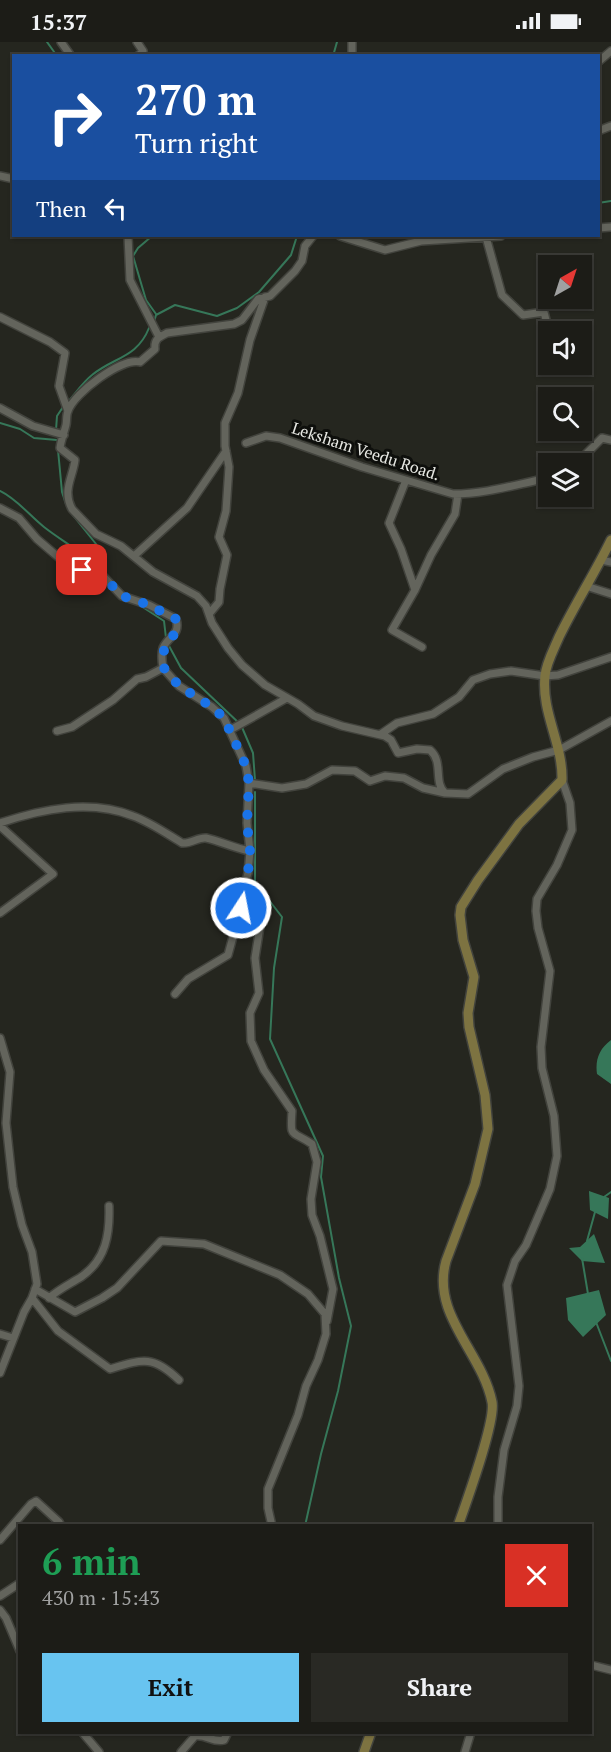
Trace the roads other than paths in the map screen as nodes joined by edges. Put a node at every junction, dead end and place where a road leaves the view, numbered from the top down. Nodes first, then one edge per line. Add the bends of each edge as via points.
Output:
1 (137, 42) edge
2 (140, 54) edge
3 (128, 237) edge
4 (312, 237) edge
5 (343, 237) edge
6 (486, 237) joint
7 (265, 297) junction
8 (0, 317) edge
9 (546, 321) edge
10 (159, 337) junction
11 (0, 408) edge
12 (68, 411) junction
13 (64, 435) junction
14 (611, 440) edge
15 (246, 443) dead end
16 (226, 452) junction
17 (587, 453) edge
18 (406, 480) junction
19 (538, 481) edge
20 (458, 494) junction
21 (0, 508) edge
22 (611, 540) edge
23 (134, 556) junction
24 (606, 561) edge
25 (586, 586) junction
26 (415, 590) junction
27 (611, 594) edge
28 (209, 614) junction
29 (422, 647) dead end
30 (611, 657) edge
31 (163, 667) junction
32 (545, 676) junction
33 (287, 698) junction
34 (611, 721) edge
35 (230, 730) junction
36 (57, 731) dead end
37 (381, 734) junction
38 (559, 750) junction
39 (562, 780) junction
40 (249, 783) junction
41 (445, 793) junction
42 (0, 825) edge
43 (250, 851) junction
44 (243, 900) junction
45 (0, 913) edge
46 (175, 994) dead end
47 (0, 1038) edge
48 (109, 1206) dead end
49 (35, 1290) junction
50 (32, 1298) junction
51 (49, 1298) junction
52 (327, 1321) junction
53 (0, 1334) edge
54 (13, 1338) junction
55 (0, 1373) edge
56 (179, 1380) dead end
57 (60, 1524) edge
58 (272, 1524) edge
59 (459, 1524) edge
60 (498, 1524) edge
61 (0, 1540) edge
62 (18, 1584) edge
63 (0, 1596) edge
64 (0, 1610) edge
65 (18, 1646) edge
66 (592, 1665) edge
67 (611, 1670) edge
68 (84, 1734) edge
69 (227, 1734) edge
70 (370, 1734) edge
71 (470, 1734) edge
72 (99, 1752) edge
73 (181, 1752) edge
74 (364, 1752) edge
75 (465, 1752) edge

1 - 2 street via 143,51
3 - 10 street via 130,280
4 - 7 street via 296,271
5 - 6 street via 385,250 421,241
6 - 9 street via 502,295 523,315 544,312
7 - 10 street via 258,299 242,320 234,324
7 - 16 street via 238,393 225,423
8 - 12 street via 65,353 59,386
10 - 12 street via 152,353 140,362 130,361 101,376
11 - 13 street via 33,426
12 - 13 street
13 - 23 street via 60,448 75,460 68,484 69,504 96,534
14 - 17 street via 602,438
15 - 18 street, Leksham Veedu Road. via 266,436 280,438
16 - 23 street via 187,508
16 - 28 street via 226,512 219,537 228,555 219,602
18 - 20 street, Leksham Veedu Road.
18 - 26 street via 389,523
19 - 20 street, Leksham Veedu Road.
20 - 26 street via 455,514
21 - 31 street via 19,519 64,562 101,574 122,596 176,619 176,633 164,648
22 - 24 street
23 - 28 street via 153,572 197,596
24 - 25 street
25 - 27 street
25 - 32 street via 550,656
26 - 29 street via 392,630
28 - 33 street via 242,665
30 - 32 street
31 - 35 street via 179,686 224,718
31 - 36 street via 137,680 72,727
32 - 37 street via 511,671 473,680 459,697 433,714 397,723
32 - 38 street via 546,703
33 - 35 street
33 - 37 street via 314,716
34 - 38 street
35 - 40 street
37 - 41 street via 391,740 398,753 417,749 433,752
38 - 39 street
38 - 41 street via 503,769 468,794
39 - 59 street via 512,833 461,907 463,940 474,977 469,1027 489,1128 475,1184 443,1273 450,1316 487,1383 492,1406
39 - 60 street via 570,803 572,830 537,899 536,911 550,971 541,1047 557,1156 550,1189 507,1285 519,1386 504,1450
40 - 41 street via 282,788 306,784 332,770 355,771 370,781 385,776 404,778
40 - 43 street
42 - 43 street via 33,812 64,807 107,809 135,816 182,843 205,838
42 - 45 street via 53,874
43 - 44 street
44 - 46 street via 228,956 186,981
44 - 52 street via 258,907 262,914 255,958 259,993 250,1013 251,1041 264,1070 292,1111 291,1131 312,1144 316,1157 312,1215 333,1289
47 - 49 street via 10,1072 6,1123 13,1186 32,1252
48 - 51 street via 108,1240 95,1266
49 - 50 street
49 - 51 street
50 - 54 street
50 - 56 street via 58,1331 110,1369 138,1361 163,1365
51 - 52 street via 75,1312 117,1288 161,1241 204,1244 276,1274 308,1294 326,1314
52 - 58 street via 318,1360 268,1489
53 - 54 street
54 - 55 street
57 - 61 street via 36,1501
62 - 63 street
64 - 65 street
66 - 67 street
68 - 72 street
69 - 73 street via 219,1741 195,1736
70 - 74 street
71 - 75 street

